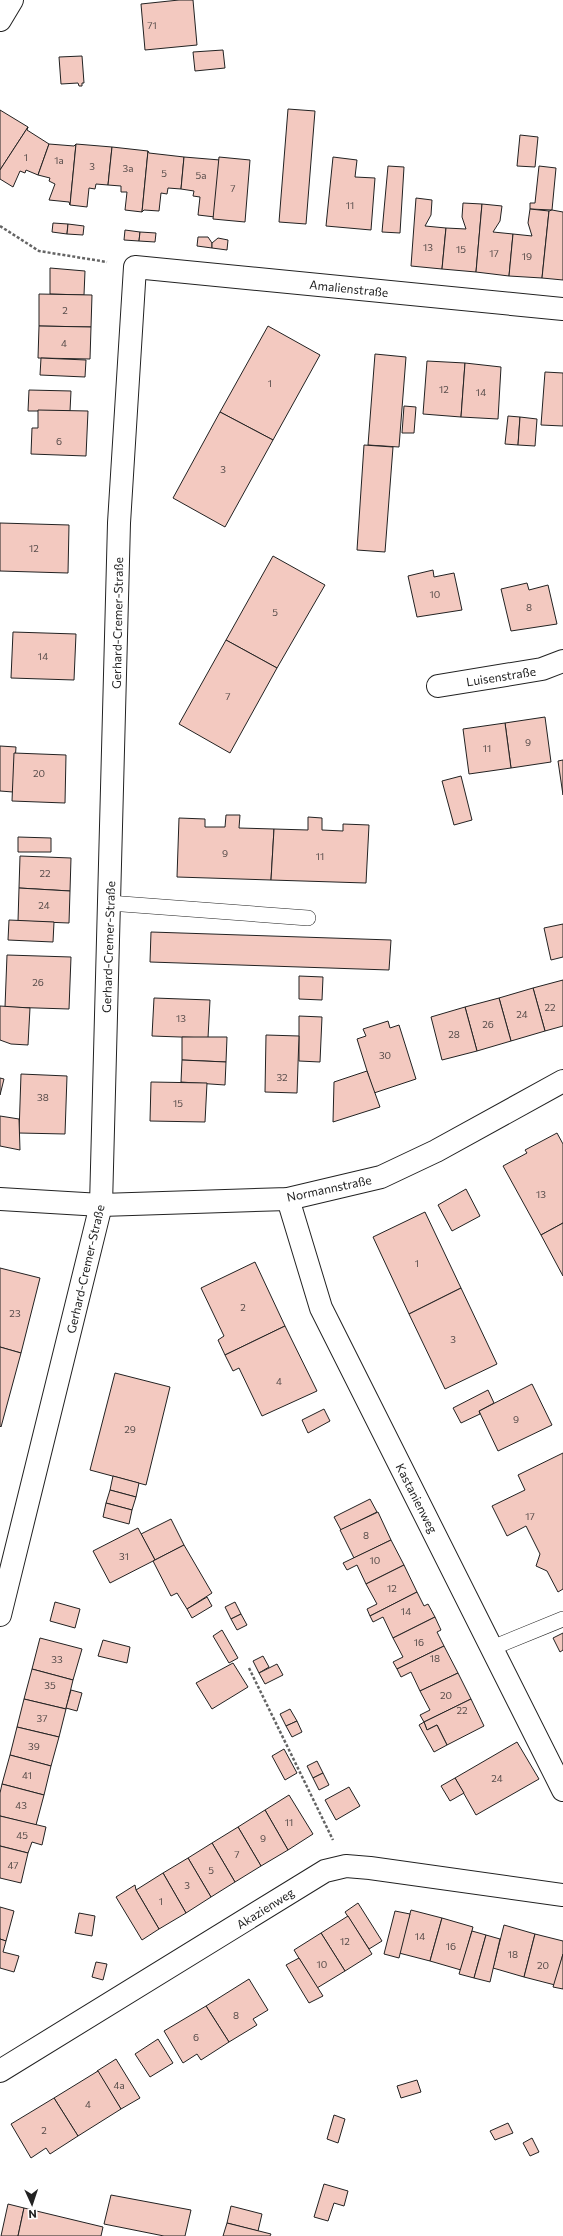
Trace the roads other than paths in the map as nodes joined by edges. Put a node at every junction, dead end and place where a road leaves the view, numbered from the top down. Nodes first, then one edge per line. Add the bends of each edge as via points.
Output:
1 (12, 0) edge
2 (0, 20) edge
3 (135, 266) joint
4 (563, 308) edge
5 (563, 661) edge
6 (438, 686) dead end
7 (110, 903) junction
8 (308, 918) dead end
9 (563, 1081) edge
10 (0, 1199) edge
11 (288, 1199) junction
12 (101, 1205) junction
13 (0, 1615) edge
14 (563, 1619) edge
15 (492, 1648) junction
16 (563, 1790) edge
17 (563, 1895) edge
18 (0, 2071) edge

1 - 2 street
3 - 4 street, Amalienstraße
3 - 7 street, Gerhard-Cremer-Straße via 119,523
5 - 6 street, Luisenstraße via 542,669
7 - 8 lane
7 - 12 street, Gerhard-Cremer-Straße
9 - 11 street, Normannstraße via 436,1151 381,1177
10 - 12 street, Normannstraße
11 - 12 street, Normannstraße
11 - 15 street, Kastanienweg via 321,1308
12 - 13 street, Gerhard-Cremer-Straße
14 - 15 lane
15 - 16 street, Kastanienweg
17 - 18 street, Akazienweg via 346,1866 325,1871

